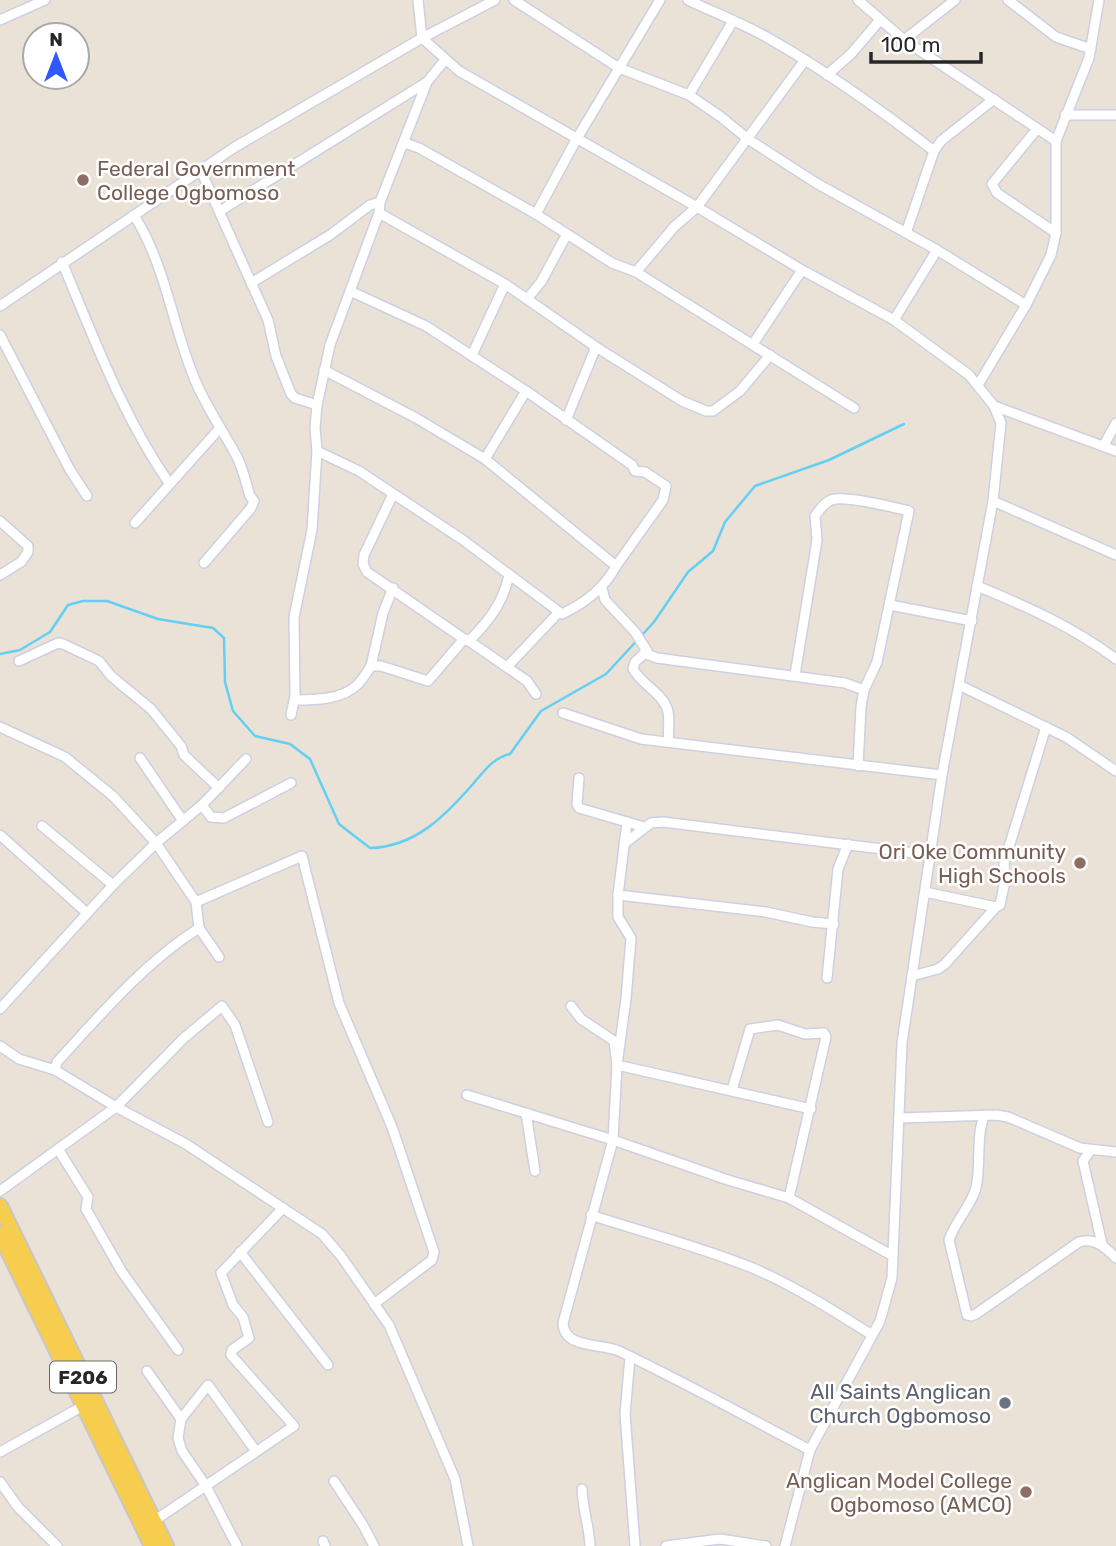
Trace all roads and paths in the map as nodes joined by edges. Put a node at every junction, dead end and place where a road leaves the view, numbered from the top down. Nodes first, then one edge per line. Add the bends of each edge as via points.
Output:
1 (45, 0) edge
2 (418, 0) edge
3 (495, 0) edge
4 (514, 0) edge
5 (660, 0) edge
6 (688, 0) edge
7 (858, 0) edge
8 (955, 0) edge
9 (1008, 0) edge
10 (1099, 0) edge
11 (0, 20) edge
12 (880, 20) junction
13 (733, 21) junction
14 (422, 38) junction
15 (904, 40) junction
16 (1091, 49) junction
17 (445, 60) junction
18 (805, 60) junction
19 (619, 68) junction
20 (828, 75) junction
21 (427, 82) junction
22 (689, 95) junction
23 (994, 99) junction
24 (1065, 115) junction
25 (1116, 116) edge
26 (1037, 129) junction
27 (748, 139) junction
28 (576, 140) junction
29 (1056, 141) junction
30 (405, 143) junction
31 (934, 151) junction
32 (201, 170) junction
33 (380, 202) junction
34 (698, 207) junction
35 (220, 211) junction
36 (379, 213) junction
37 (536, 214) junction
38 (134, 215) junction
39 (906, 233) junction
40 (1056, 233) junction
41 (567, 234) junction
42 (937, 250) junction
43 (62, 262) junction
44 (802, 270) junction
45 (636, 272) junction
46 (251, 283) junction
47 (505, 284) junction
48 (350, 291) junction
49 (527, 299) junction
50 (1026, 305) junction
51 (0, 306) edge
52 (894, 320) junction
53 (0, 335) edge
54 (753, 344) junction
55 (596, 347) junction
56 (472, 355) junction
57 (771, 355) junction
58 (324, 370) junction
59 (978, 385) junction
60 (526, 391) junction
61 (317, 405) junction
62 (994, 407) junction
63 (854, 408) dead end
64 (566, 420) junction
65 (1116, 423) edge
66 (220, 428) junction
67 (1104, 445) junction
68 (1116, 450) edge
69 (317, 451) junction
70 (485, 459) junction
71 (169, 483) junction
72 (393, 494) junction
73 (87, 496) dead end
74 (993, 501) junction
75 (0, 521) edge
76 (135, 523) dead end
77 (1116, 555) edge
78 (204, 563) dead end
79 (616, 566) junction
80 (0, 575) edge
81 (509, 575) junction
82 (976, 586) junction
83 (601, 587) junction
84 (393, 588) junction
85 (890, 605) junction
86 (559, 612) junction
87 (972, 621) junction
88 (466, 640) junction
89 (644, 653) junction
90 (1116, 659) edge
91 (19, 661) dead end
92 (372, 666) junction
93 (507, 667) junction
94 (795, 675) junction
95 (960, 685) junction
96 (864, 690) junction
97 (536, 694) dead end
98 (294, 700) junction
99 (563, 713) dead end
100 (291, 715) dead end
101 (0, 727) edge
102 (1046, 727) junction
103 (668, 742) junction
104 (140, 758) dead end
105 (246, 759) dead end
106 (858, 766) junction
107 (1116, 771) edge
108 (942, 775) junction
109 (579, 778) dead end
110 (291, 783) dead end
111 (219, 788) junction
112 (202, 805) junction
113 (183, 821) junction
114 (627, 822) junction
115 (42, 826) dead end
116 (644, 827) junction
117 (0, 835) edge
118 (156, 843) junction
119 (625, 843) junction
120 (848, 844) junction
121 (931, 855) junction
122 (113, 885) junction
123 (925, 892) junction
124 (618, 895) junction
125 (196, 902) junction
126 (996, 907) junction
127 (87, 913) junction
128 (834, 924) junction
129 (199, 928) junction
130 (219, 957) dead end
131 (912, 976) junction
132 (827, 978) dead end
133 (571, 1006) dead end
134 (0, 1009) edge
135 (0, 1046) edge
136 (617, 1065) junction
137 (55, 1070) junction
138 (732, 1090) junction
139 (467, 1095) dead end
140 (116, 1107) junction
141 (811, 1109) junction
142 (526, 1113) junction
143 (899, 1118) junction
144 (979, 1118) junction
145 (268, 1122) dead end
146 (612, 1140) junction
147 (58, 1149) junction
148 (1090, 1151) junction
149 (1116, 1152) edge
150 (535, 1171) dead end
151 (0, 1191) edge
152 (789, 1198) junction
153 (0, 1206) edge
154 (283, 1208) junction
155 (591, 1215) junction
156 (0, 1234) edge
157 (1102, 1244) junction
158 (240, 1252) junction
159 (5, 1255) edge
160 (893, 1256) junction
161 (1116, 1258) edge
162 (374, 1304) junction
163 (872, 1335) junction
164 (178, 1350) dead end
165 (630, 1357) junction
166 (328, 1365) dead end
167 (148, 1371) dead end
168 (83, 1406) junction
169 (181, 1419) junction
170 (255, 1450) junction
171 (810, 1450) junction
172 (0, 1452) edge
173 (334, 1481) dead end
174 (0, 1482) edge
175 (206, 1486) junction
176 (582, 1489) dead end
177 (154, 1521) junction
178 (57, 1546) edge
179 (152, 1546) edge
180 (166, 1546) edge
181 (237, 1546) edge
182 (374, 1546) edge
183 (468, 1546) edge
184 (590, 1546) edge
185 (635, 1546) edge
186 (666, 1546) edge
187 (766, 1546) edge
188 (785, 1546) edge

1 - 11 street
2 - 14 street
3 - 14 street
4 - 19 street
5 - 19 street
6 - 13 street
7 - 12 street
8 - 15 street
9 - 16 street via 1056,37
10 - 16 street
12 - 15 street
12 - 20 street
13 - 18 street
13 - 22 street
14 - 17 street
14 - 32 street
15 - 23 street
16 - 24 street
17 - 21 street
17 - 28 street
18 - 20 street
18 - 27 street
19 - 22 street
19 - 28 street
20 - 31 street
21 - 30 street
21 - 35 street
22 - 27 street
23 - 26 street
23 - 31 street
24 - 25 street
24 - 29 street
26 - 29 street
26 - 40 street via 992,184 997,193
27 - 34 street
27 - 39 street via 825,189
28 - 34 street
28 - 37 street
29 - 40 street
30 - 33 street
30 - 37 street
31 - 39 street
32 - 35 street
32 - 38 street
33 - 36 street
33 - 46 street
34 - 44 street
34 - 45 street via 674,227
35 - 46 street
36 - 47 street
36 - 48 street
37 - 41 street
38 - 43 street
38 - 66 street via 169,293 194,379
39 - 42 street
40 - 50 street via 1051,255
41 - 45 street via 612,263
41 - 49 street
42 - 50 street
42 - 52 street
43 - 51 street
43 - 71 street via 113,385
44 - 52 street
44 - 54 street
45 - 54 street
46 - 61 street via 291,394
47 - 49 street
47 - 56 street
48 - 56 street via 426,326
48 - 58 street
49 - 55 street
50 - 59 street
52 - 59 street
53 - 73 street
54 - 57 street
55 - 57 street via 706,411 713,411 740,391
55 - 64 street
56 - 60 street
57 - 63 street
58 - 61 street
58 - 70 street
59 - 62 street
60 - 64 street
60 - 70 street
61 - 69 street
62 - 67 street
62 - 74 street via 1001,423
64 - 79 street via 635,471 666,486 663,500
65 - 67 street
66 - 71 street
66 - 78 street via 238,458 254,501
67 - 68 street
69 - 72 street
69 - 98 street via 312,530 294,617
70 - 79 street
71 - 76 street
72 - 81 street
72 - 84 street via 363,564 367,572
74 - 77 street
74 - 82 street
75 - 80 street via 28,546 21,562
79 - 83 street
81 - 86 street
81 - 88 street via 499,606 484,627
82 - 87 street
82 - 90 street via 1032,608
83 - 86 street via 579,606
83 - 89 street via 605,600 647,650
84 - 88 street
84 - 92 street
85 - 87 street
85 - 94 street via 909,511 874,503 828,501 815,516 817,540
85 - 96 street via 877,662
86 - 93 street
87 - 95 street
88 - 92 street via 428,681
88 - 93 street
89 - 94 street
89 - 103 street via 633,670 663,700
91 - 111 street via 58,643 99,661 111,677 151,709 184,755
92 - 98 street via 358,685 342,694
93 - 97 street
94 - 96 street
95 - 102 street
95 - 108 street
96 - 106 street
98 - 100 street
99 - 103 street via 641,739
101 - 118 street via 65,757 114,797
102 - 107 street
102 - 126 street via 1004,863 1003,901
103 - 106 street
104 - 113 street
105 - 111 street
106 - 108 street
108 - 121 street
109 - 114 street via 579,808
110 - 112 street via 224,818 211,817
111 - 112 street
112 - 113 street
113 - 118 street
114 - 116 street
114 - 119 street
115 - 122 street
116 - 119 street
116 - 120 street via 663,822
117 - 127 street
118 - 122 street
118 - 125 street
119 - 124 street
120 - 121 street
120 - 128 street via 838,869
121 - 123 street
122 - 127 street
123 - 126 street
123 - 131 street
124 - 128 street
124 - 136 street via 618,917 631,938
125 - 129 street
125 - 162 street via 302,856 339,1003 392,1127 434,1252 432,1261
126 - 131 street via 945,964
127 - 134 street
128 - 132 street
129 - 130 street
129 - 137 street via 123,990 57,1062
131 - 143 street via 902,1042
133 - 136 street via 581,1020 614,1041
135 - 137 street via 19,1059
136 - 138 street
136 - 146 street
137 - 140 street
138 - 141 street
138 - 141 street via 750,1029 778,1025 805,1034 824,1033
139 - 142 street
140 - 145 street via 159,1061 222,1006 235,1026
140 - 147 street
140 - 154 street via 186,1144
141 - 152 street
142 - 146 street
142 - 150 street
143 - 144 street
143 - 160 street
144 - 148 street via 1007,1117
144 - 157 street via 982,1134 975,1190 949,1240 967,1315 976,1314 1079,1242
146 - 152 street
146 - 155 street
147 - 151 street
147 - 164 street via 88,1197 86,1209 122,1272
148 - 149 street
148 - 157 street via 1083,1161
152 - 160 street
153 - 177 main road, F206
154 - 158 street
154 - 162 street via 321,1234
155 - 163 street via 754,1269 796,1288
155 - 165 street via 563,1332 569,1338
156 - 159 main road, F206
157 - 161 street
158 - 166 street
158 - 170 street via 221,1273 249,1338 231,1355 294,1426
159 - 168 main road, F206
160 - 163 street via 892,1278
162 - 183 street via 389,1325 455,1479
163 - 171 street
165 - 171 street
165 - 185 street via 625,1414
167 - 169 street
168 - 172 street
168 - 179 main road, F206
169 - 170 street via 208,1385
169 - 175 street via 178,1438
170 - 175 street
171 - 188 street
173 - 182 street
174 - 178 street
175 - 177 street
175 - 181 street
176 - 184 street
177 - 180 main road, F206
186 - 187 street via 720,1539

